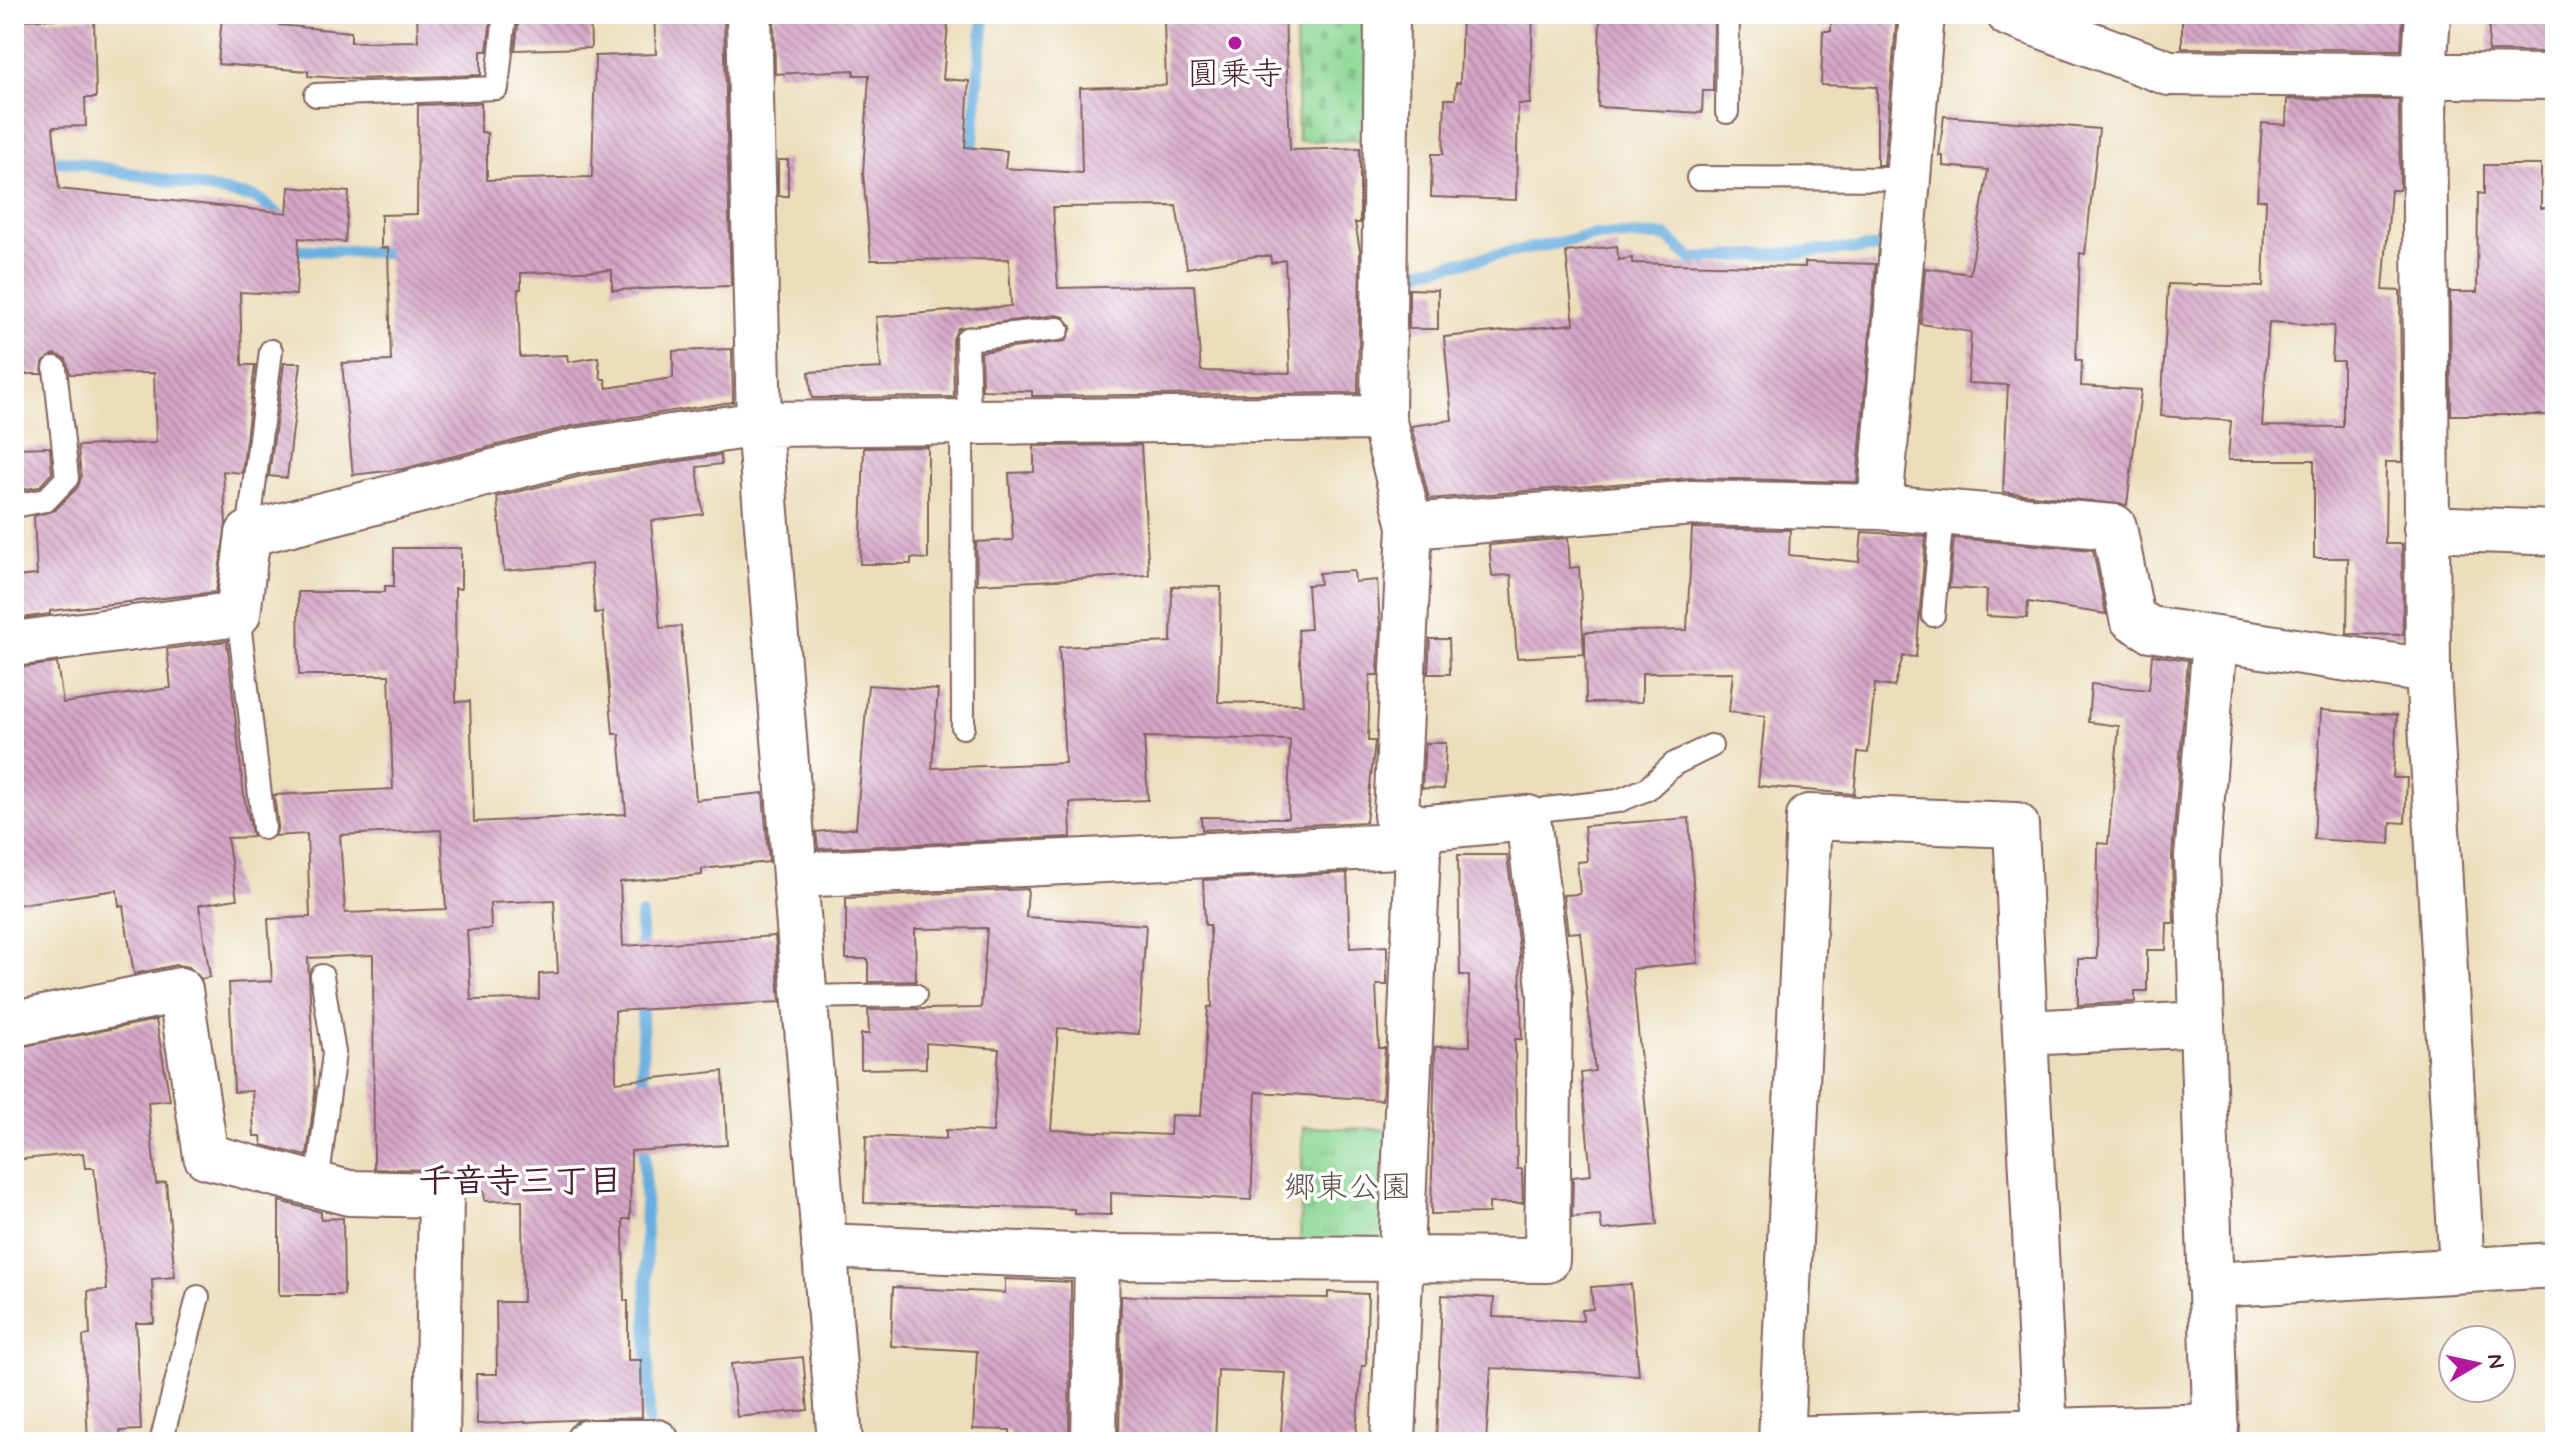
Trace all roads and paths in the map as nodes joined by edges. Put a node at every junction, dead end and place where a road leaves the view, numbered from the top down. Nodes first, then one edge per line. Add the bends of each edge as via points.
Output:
1 (505, 14) edge
2 (749, 14) edge
3 (1387, 14) edge
4 (1728, 14) edge
5 (1922, 14) edge
6 (2009, 14) edge
7 (2428, 14) edge
8 (2424, 74) junction
9 (2555, 77) edge
10 (316, 95) dead end
11 (1727, 112) dead end
12 (1698, 178) dead end
13 (1910, 179) junction
14 (1058, 329) dead end
15 (271, 351) dead end
16 (55, 368) dead end
17 (1383, 418) junction
18 (966, 422) junction
19 (759, 424) junction
20 (14, 506) edge
21 (1880, 507) junction
22 (1942, 514) junction
23 (1410, 526) junction
24 (2426, 528) junction
25 (2555, 533) edge
26 (248, 534) junction
27 (238, 614) junction
28 (1933, 615) dead end
29 (2215, 639) junction
30 (14, 644) edge
31 (2428, 671) junction
32 (963, 727) dead end
33 (1711, 746) dead end
34 (1528, 818) junction
35 (264, 828) dead end
36 (1419, 836) junction
37 (795, 875) junction
38 (322, 976) dead end
39 (915, 995) dead end
40 (804, 997) junction
41 (14, 1024) edge
42 (2202, 1024) junction
43 (2025, 1033) junction
44 (317, 1185) junction
45 (824, 1246) junction
46 (1097, 1257) junction
47 (1398, 1257) junction
48 (2555, 1265) edge
49 (2462, 1270) junction
50 (2210, 1285) junction
51 (198, 1297) dead end
52 (2045, 1431) junction
53 (2216, 1434) edge
54 (1781, 1440) edge
55 (161, 1442) edge
56 (437, 1442) edge
57 (588, 1442) edge
58 (657, 1442) edge
59 (840, 1442) edge
60 (1094, 1442) edge
61 (1393, 1442) edge

1 - 10 lane via 497,88
2 - 19 street
3 - 17 street
4 - 11 lane
5 - 13 street
6 - 8 street via 2169,73
7 - 8 street
8 - 9 street
8 - 24 street
12 - 13 lane
13 - 21 street
14 - 18 lane via 967,339
15 - 26 lane
16 - 20 lane via 67,478 46,500
17 - 18 street
17 - 23 street
18 - 19 street
18 - 32 lane
19 - 26 street via 576,451
19 - 37 street
21 - 22 street
21 - 23 street via 1693,503
22 - 28 lane
22 - 29 street via 2114,527 2132,618 2150,629
23 - 36 street via 1396,816
24 - 25 street
24 - 31 street
26 - 27 street
27 - 30 street
27 - 35 lane
29 - 31 street
29 - 42 street via 2197,858
31 - 49 street
33 - 34 lane via 1674,764 1647,789 1618,801 1546,809
34 - 36 street
34 - 47 street via 1550,994 1547,1260
36 - 37 street
36 - 47 street
37 - 40 street
38 - 44 lane via 334,1053
39 - 40 lane
40 - 45 street
41 - 44 street via 180,990 206,1156
42 - 43 street
42 - 50 street
43 - 52 street
43 - 54 street via 2016,825 1809,817
44 - 56 street via 349,1193 441,1195
45 - 46 street
45 - 59 street
46 - 47 street
46 - 60 street
47 - 61 street
48 - 49 street
49 - 50 street
50 - 53 street
51 - 55 lane
52 - 53 street
52 - 54 street
57 - 58 street

